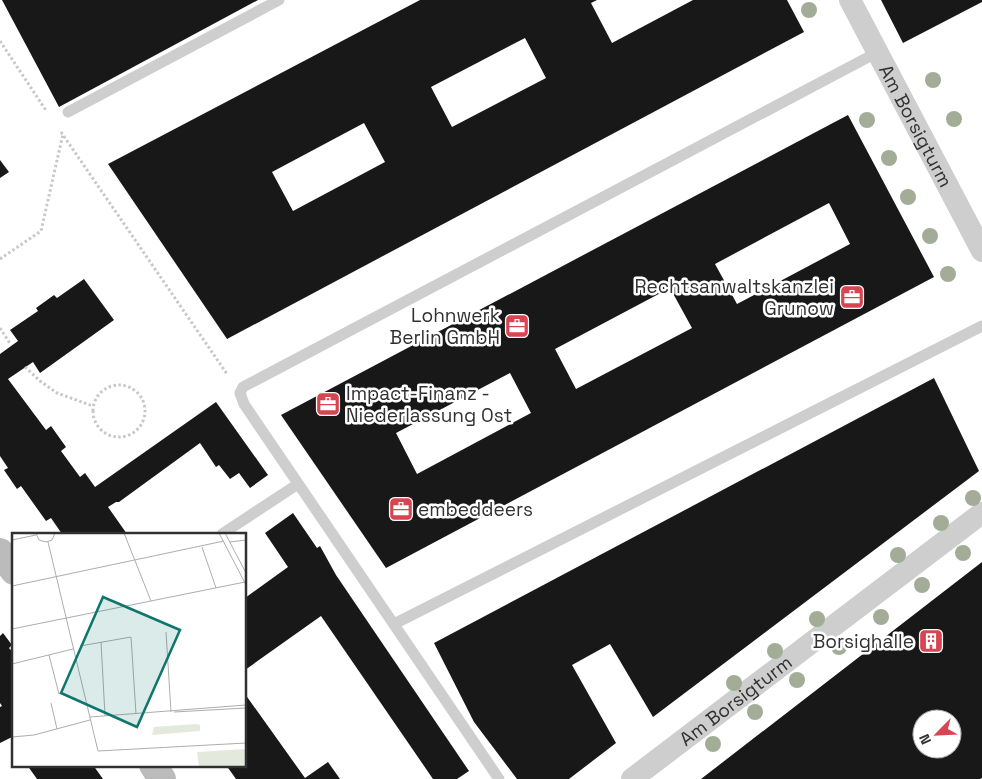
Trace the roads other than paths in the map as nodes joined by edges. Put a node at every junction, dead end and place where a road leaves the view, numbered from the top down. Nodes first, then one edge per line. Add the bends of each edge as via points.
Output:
1 (279, 0) edge
2 (850, 0) edge
3 (878, 52) junction
4 (68, 112) road end
5 (982, 252) edge
6 (982, 326) edge
7 (298, 484) junction
8 (982, 513) edge
9 (224, 533) edge
10 (0, 552) edge
11 (12, 568) edge
12 (394, 624) junction
13 (154, 766) edge
14 (162, 779) edge
15 (499, 779) edge
16 (632, 779) edge

1 - 4 lane
2 - 3 street, Am Borsigturm
3 - 5 street, Am Borsigturm
3 - 7 lane via 243,387 240,393 244,404
6 - 12 lane
7 - 9 lane
7 - 12 lane
8 - 16 street, Am Borsigturm
10 - 11 street
12 - 15 lane
13 - 14 street

